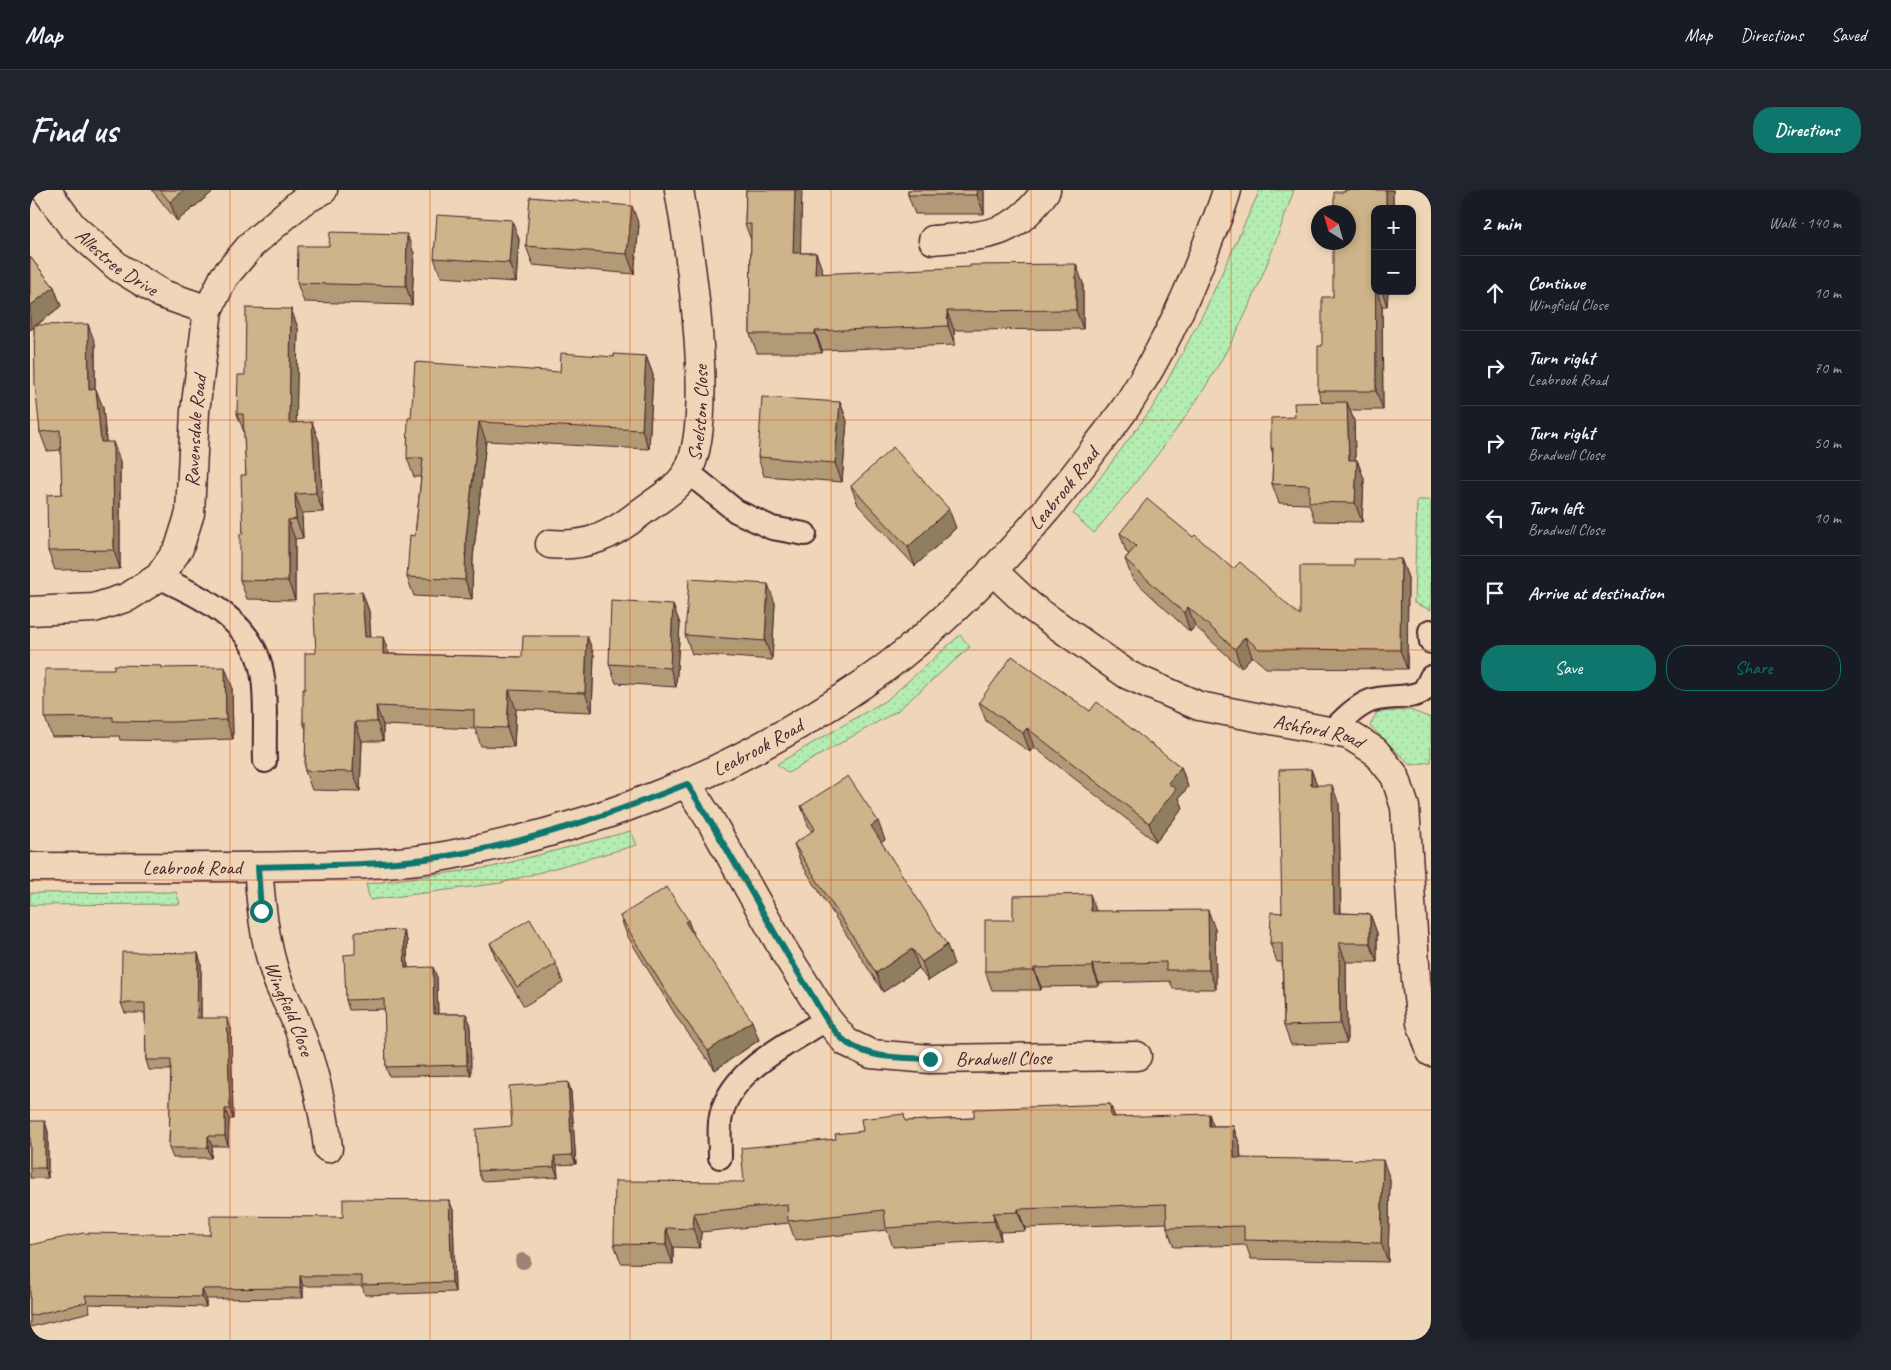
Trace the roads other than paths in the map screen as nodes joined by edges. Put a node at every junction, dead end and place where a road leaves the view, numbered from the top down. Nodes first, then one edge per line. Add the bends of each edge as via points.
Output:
1 (46, 190) edge
2 (323, 190) edge
3 (679, 190) edge
4 (1046, 190) edge
5 (1227, 190) edge
6 (933, 240) dead end
7 (208, 310) junction
8 (688, 472) junction
9 (805, 534) dead end
10 (550, 544) dead end
11 (992, 570) junction
12 (159, 577) junction
13 (30, 611) edge
14 (1431, 678) edge
15 (1331, 732) junction
16 (265, 761) dead end
17 (687, 784) junction
18 (30, 867) edge
19 (258, 867) junction
20 (828, 1019) junction
21 (1431, 1052) edge
22 (1138, 1056) dead end
23 (328, 1148) dead end
24 (720, 1157) dead end

1 - 7 street, Allestree Drive via 72,226 118,267 162,294
2 - 7 street, Ravensdale Road via 301,202 252,244 224,277
3 - 8 street, Snelston Close via 698,337 700,418 696,448
4 - 6 street via 1036,205 1017,222 990,235
5 - 11 street, Leabrook Road via 1193,282 1130,402 1064,488
7 - 12 street, Ravensdale Road via 195,410 190,513 179,548
8 - 9 lane via 736,511 772,528
8 - 10 street, Snelston Close via 670,491 626,524 595,540 572,546
11 - 15 street, Ashford Road via 1030,606 1128,675 1199,706
11 - 17 street, Leabrook Road via 931,629 865,682 784,733
12 - 13 street, Ravensdale Road via 128,597 94,608
12 - 16 lane via 206,600 239,626 253,649 262,672
14 - 15 lane via 1423,690 1411,696 1389,696 1370,701
15 - 21 street, Ashford Road via 1349,735 1375,751 1395,776 1405,807 1416,980 1421,1023
17 - 19 street, Leabrook Road via 606,816 447,856 370,864
17 - 20 street, Bradwell Close via 784,951
18 - 19 street, Leabrook Road
19 - 23 street, Wingfield Close via 261,911 276,977 314,1073
20 - 22 street, Bradwell Close via 846,1042 871,1054 930,1059
20 - 24 lane via 742,1078 728,1098 720,1121

